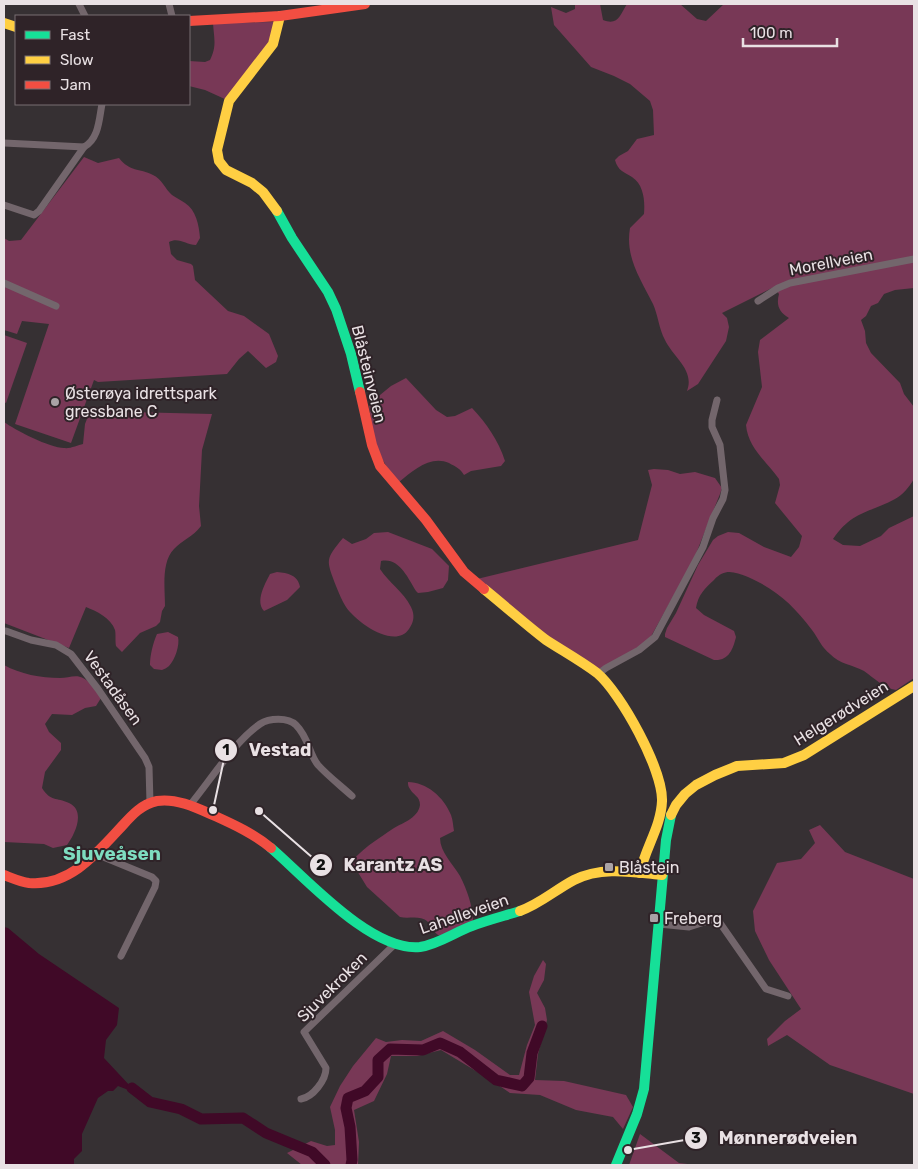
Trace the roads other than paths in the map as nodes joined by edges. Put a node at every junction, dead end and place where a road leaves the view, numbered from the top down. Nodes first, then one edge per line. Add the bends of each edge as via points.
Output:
1 (365, 4) edge
2 (341, 6) edge
3 (280, 16) junction
4 (190, 21) edge
5 (102, 105) edge
6 (4, 144) edge
7 (84, 147) junction
8 (4, 206) edge
9 (914, 259) edge
10 (4, 283) edge
11 (758, 301) dead end
12 (56, 306) dead end
13 (717, 400) dead end
14 (6, 631) dead end
15 (598, 674) junction
16 (914, 686) edge
17 (352, 796) dead end
18 (150, 803) junction
19 (190, 806) junction
20 (96, 854) junction
21 (640, 873) junction
22 (4, 875) edge
23 (662, 875) junction
24 (659, 924) junction
25 (396, 944) junction
26 (121, 956) dead end
27 (788, 996) dead end
28 (301, 1099) dead end
29 (616, 1165) edge

1 - 2 street
2 - 3 street
3 - 4 street
3 - 15 street, Blåsteinveien via 273,44 229,101 217,150 219,161 226,170 252,183 273,204 328,292 351,354 380,466 426,520 464,572 545,639
5 - 7 street via 97,129
6 - 7 street
7 - 8 street via 34,215
9 - 11 street, Morellveien via 790,283
10 - 12 street
13 - 15 street via 712,427 720,444 724,490 703,547 655,637
14 - 18 street, Vestadåsen via 56,645 71,654 145,758 149,767
15 - 21 street, Blåsteinveien via 627,712 660,783 662,803 659,822
16 - 23 street, Helgerødveien via 804,755 784,762 732,767 690,790 671,816
17 - 19 street via 317,764 294,723 270,720 261,723 240,743
18 - 19 street, Lahelleveien via 169,801
18 - 20 street via 142,807
19 - 25 street, Lahelleveien via 258,838 373,934
20 - 22 street via 52,882 24,882
20 - 26 street via 152,876 156,881
21 - 23 street, Lahelleveien
21 - 25 street, Lahelleveien via 617,871 586,875 520,912 475,924 434,943 416,946
23 - 24 street, Helgerødveien
24 - 27 street via 689,927 714,919 766,989
24 - 29 street, Helgerødveien via 644,1089
25 - 28 street, Sjuvekroken via 304,1032 326,1068 326,1074 323,1082

